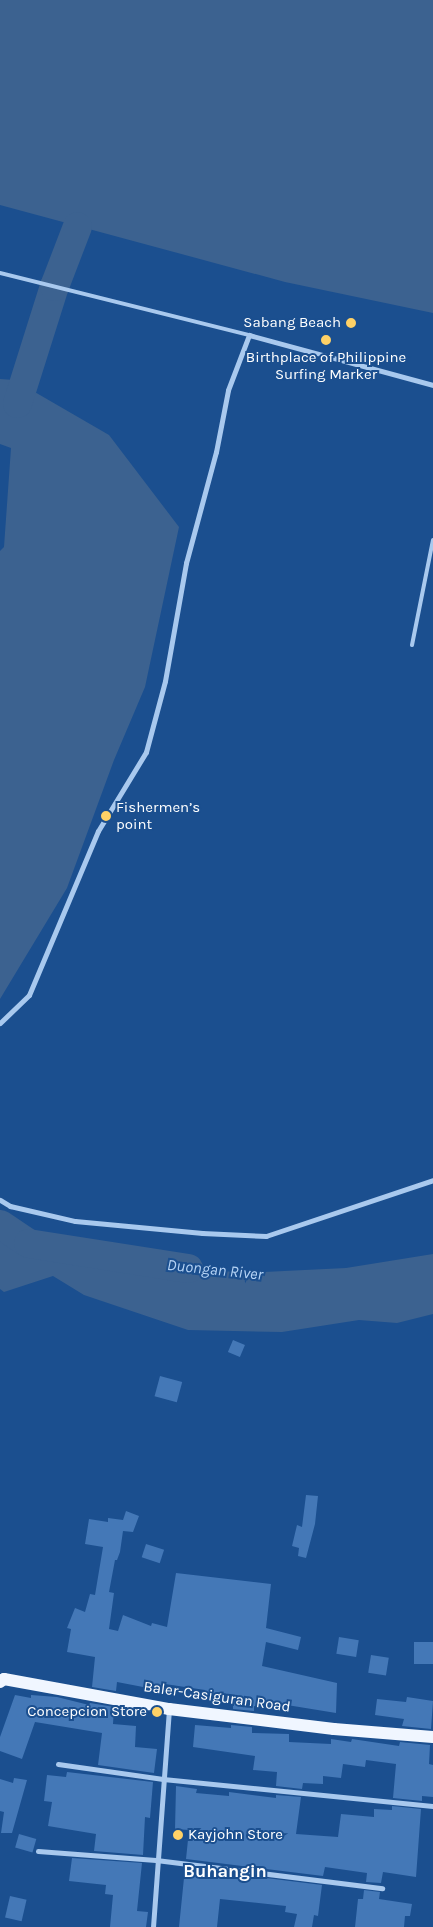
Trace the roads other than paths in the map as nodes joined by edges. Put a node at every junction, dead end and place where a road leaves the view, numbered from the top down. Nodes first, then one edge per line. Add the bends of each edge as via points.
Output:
1 (0, 273) edge
2 (249, 334) junction
3 (433, 385) edge
4 (433, 540) edge
5 (412, 645) dead end
6 (0, 1023) edge
7 (433, 1180) edge
8 (0, 1200) edge
9 (1, 1680) edge
10 (169, 1709) junction
11 (433, 1737) edge
12 (58, 1764) dead end
13 (163, 1778) junction
14 (433, 1806) edge
15 (38, 1851) dead end
16 (156, 1860) junction
17 (382, 1888) dead end
18 (153, 1927) edge

1 - 2 lane
2 - 3 street
2 - 6 street via 228,390 216,452 186,563 165,681 146,752 98,831 29,995
4 - 5 lane
7 - 8 street via 266,1236 75,1221 10,1206
9 - 10 main road, Baler-Casiguran Road
10 - 11 main road, Baler-Casiguran Road
10 - 13 street
12 - 13 street
13 - 14 street
13 - 16 street
15 - 16 street
16 - 17 street
16 - 18 street

